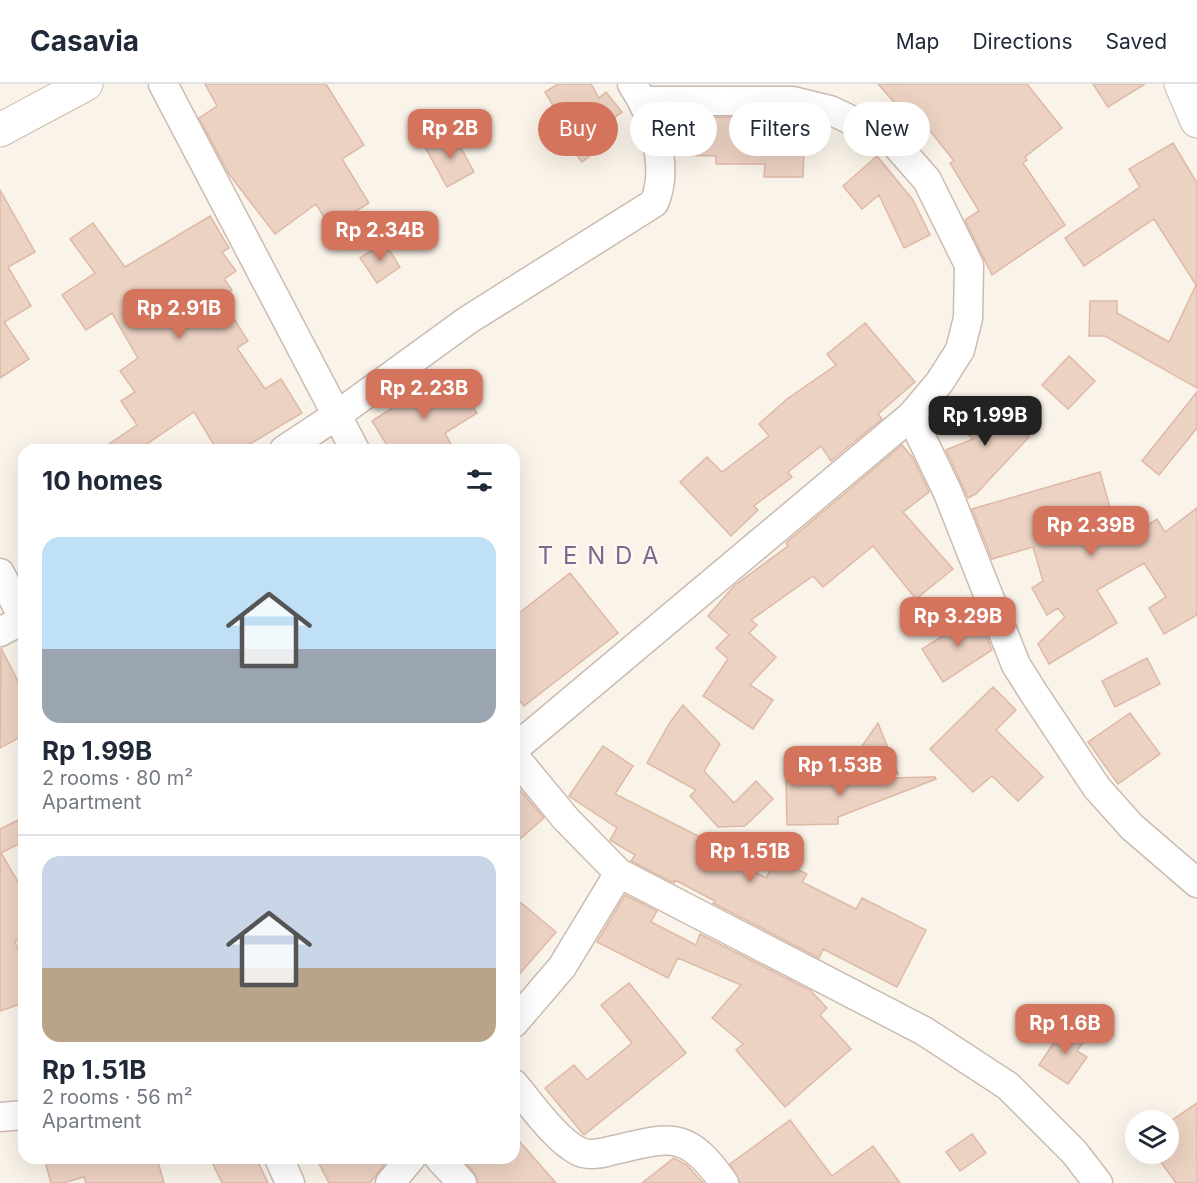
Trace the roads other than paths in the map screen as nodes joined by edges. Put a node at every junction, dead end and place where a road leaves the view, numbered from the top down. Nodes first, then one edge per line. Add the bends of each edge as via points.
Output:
1 (86, 84) edge
2 (163, 84) edge
3 (1180, 84) edge
4 (638, 93) edge
5 (1197, 121) edge
6 (0, 130) edge
7 (337, 415) junction
8 (911, 416) junction
9 (293, 444) edge
10 (352, 444) edge
11 (0, 573) edge
12 (18, 608) edge
13 (18, 622) edge
14 (0, 632) edge
15 (520, 744) edge
16 (520, 763) edge
17 (619, 873) junction
18 (1197, 883) edge
19 (520, 1016) edge
20 (520, 1091) edge
21 (18, 1116) edge
22 (0, 1117) edge
23 (282, 1164) edge
24 (406, 1164) edge
25 (445, 1164) edge
26 (290, 1183) edge
27 (390, 1183) edge
28 (462, 1183) edge
29 (724, 1183) edge
30 (1098, 1183) edge

1 - 6 street
2 - 7 street
3 - 5 street
4 - 7 street via 662,166 654,203 468,320
4 - 8 street via 793,101 830,110 891,139 927,180 969,265 968,318 960,350
7 - 9 street
7 - 10 street
8 - 15 street
8 - 18 street via 948,493 1016,665 1097,788 1132,827
11 - 12 street
13 - 14 street
16 - 17 street via 566,819
17 - 19 street via 562,967
17 - 30 street via 924,1031 1008,1086 1074,1152
20 - 29 street via 576,1150 597,1154 673,1139 688,1144 711,1163
21 - 22 street
23 - 26 street
24 - 27 street
25 - 28 street

